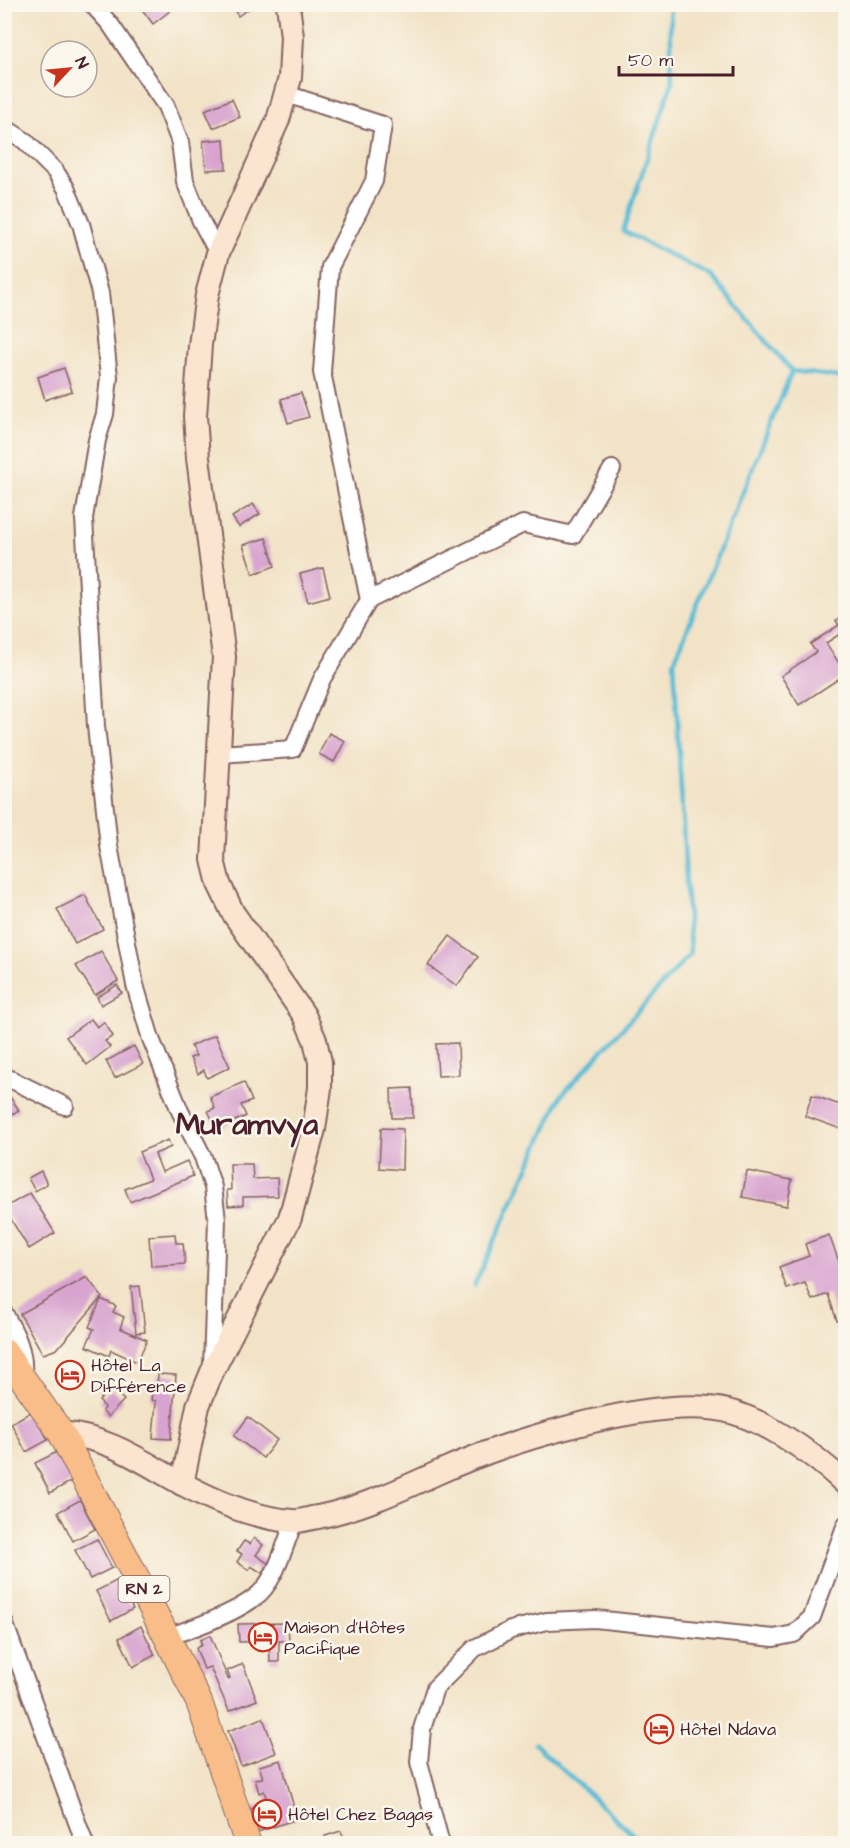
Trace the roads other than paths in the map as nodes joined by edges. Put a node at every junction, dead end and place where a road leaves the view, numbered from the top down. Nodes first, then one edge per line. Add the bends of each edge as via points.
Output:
1 (92, 4) edge
2 (288, 4) edge
3 (286, 94) junction
4 (4, 127) edge
5 (218, 254) junction
6 (612, 469) dead end
7 (369, 600) junction
8 (220, 754) junction
9 (4, 1076) edge
10 (65, 1106) dead end
11 (4, 1313) edge
12 (4, 1352) edge
13 (212, 1372) junction
14 (23, 1375) junction
15 (61, 1433) junction
16 (182, 1484) junction
17 (846, 1484) edge
18 (294, 1522) junction
19 (846, 1524) edge
20 (4, 1622) edge
21 (167, 1637) junction
22 (85, 1844) edge
23 (248, 1844) edge
24 (441, 1844) edge

1 - 5 street via 166,106 180,142 185,181
2 - 3 main road via 292,37
3 - 5 main road
3 - 7 street via 382,126 374,181 330,267 322,372
4 - 13 street via 25,141 66,188 81,224 100,293 109,377 84,518 100,770 109,846 135,984 155,1050 213,1187 217,1220
5 - 8 main road via 207,295 195,416 224,657
6 - 7 street via 573,535 523,524
7 - 8 street via 322,679 293,749
8 - 13 main road via 213,830 213,860 219,884 232,913 304,1015 320,1062 320,1088 314,1129 290,1218
9 - 10 street
11 - 14 street via 19,1339
12 - 14 main road, RN 2
13 - 16 main road via 198,1406
14 - 15 main road, RN 2
15 - 16 main road via 110,1444
15 - 21 main road, RN 2
16 - 18 main road via 246,1512
17 - 18 main road via 797,1445 747,1418 710,1408 662,1409 616,1416 554,1433 464,1461 378,1501
18 - 21 street via 271,1578 259,1593 200,1626
19 - 24 street via 812,1617 794,1634 774,1638 595,1619 547,1621 511,1630 475,1648 435,1688 423,1729 419,1762
20 - 22 street
21 - 23 main road, RN 2 via 199,1702

